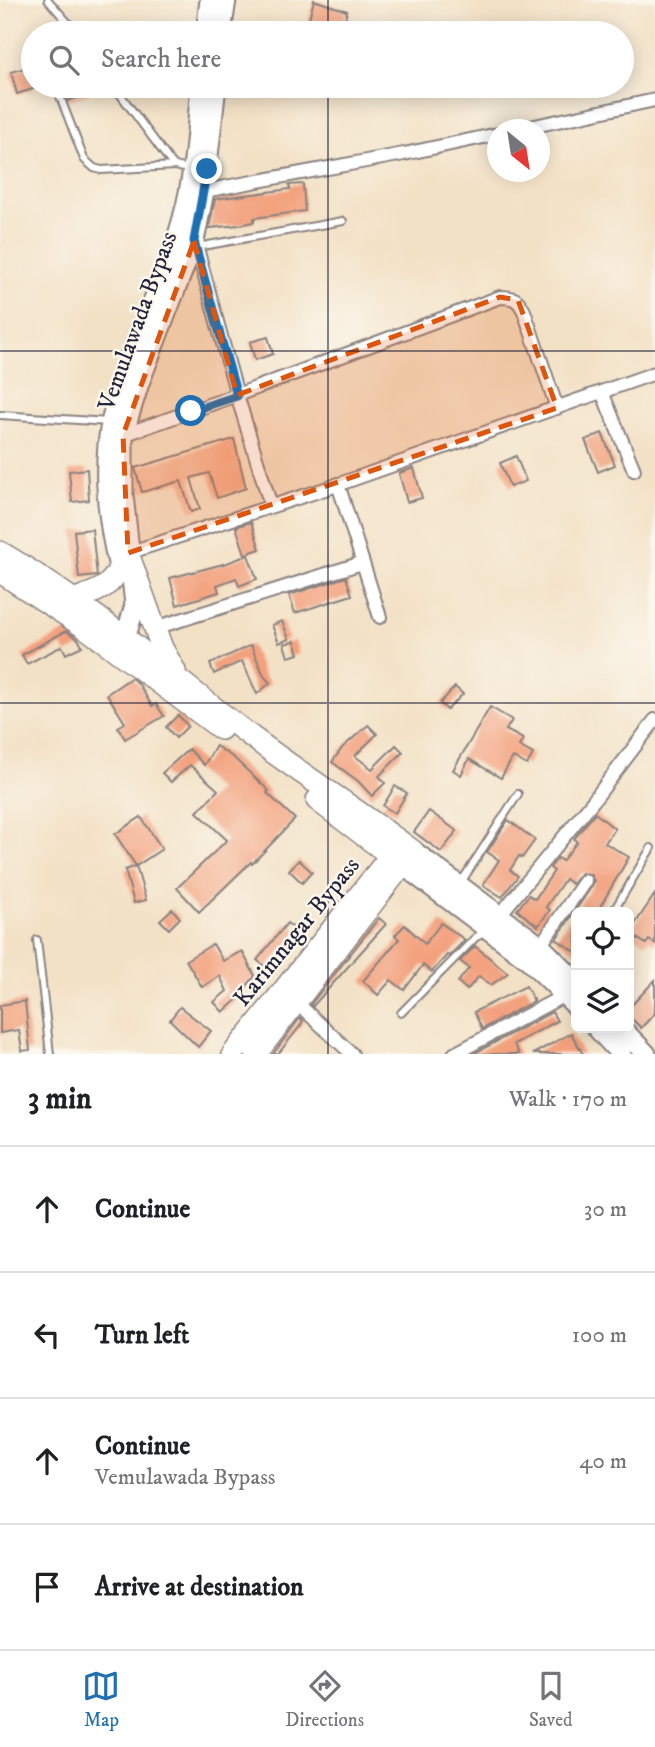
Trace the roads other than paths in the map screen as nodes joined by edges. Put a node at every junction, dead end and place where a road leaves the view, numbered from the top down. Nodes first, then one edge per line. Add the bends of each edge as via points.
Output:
1 (48, 0) edge
2 (210, 0) edge
3 (226, 0) edge
4 (66, 21) edge
5 (207, 21) edge
6 (223, 21) edge
7 (61, 98) edge
8 (124, 98) edge
9 (198, 98) edge
10 (215, 98) edge
11 (655, 100) edge
12 (550, 123) edge
13 (487, 136) edge
14 (183, 168) junction
15 (204, 191) junction
16 (343, 221) dead end
17 (195, 244) junction
18 (655, 373) edge
19 (602, 392) junction
20 (237, 396) junction
21 (557, 408) junction
22 (0, 415) edge
23 (117, 429) junction
24 (634, 470) dead end
25 (338, 484) junction
26 (271, 506) junction
27 (0, 552) edge
28 (124, 560) junction
29 (362, 563) junction
30 (0, 572) edge
31 (72, 600) junction
32 (380, 617) dead end
33 (155, 628) junction
34 (115, 642) junction
35 (179, 678) junction
36 (655, 720) edge
37 (518, 794) dead end
38 (362, 833) junction
39 (651, 848) dead end
40 (402, 854) junction
41 (585, 881) dead end
42 (459, 886) junction
43 (616, 907) edge
44 (341, 919) junction
45 (495, 923) junction
46 (37, 940) dead end
47 (540, 946) junction
48 (571, 985) edge
49 (571, 986) edge
50 (571, 988) edge
51 (297, 1003) junction
52 (401, 1013) dead end
53 (602, 1033) edge
54 (626, 1033) edge
55 (50, 1054) edge
56 (233, 1054) edge
57 (256, 1054) edge
58 (352, 1054) edge
59 (454, 1054) edge
60 (621, 1054) edge
61 (646, 1054) edge

1 - 4 lane
2 - 5 main road
3 - 6 main road
7 - 14 lane via 84,159 94,168
8 - 14 lane
9 - 14 main road, Vemulawada Bypass
10 - 15 main road, Vemulawada Bypass
11 - 12 street
13 - 15 street
14 - 23 main road, Vemulawada Bypass via 184,216 124,378
15 - 17 main road, Vemulawada Bypass
16 - 17 lane
17 - 20 street
17 - 23 main road, Vemulawada Bypass
18 - 19 street
19 - 21 street
19 - 24 street
20 - 21 street via 500,297 512,297 524,311
20 - 23 street
20 - 26 street
21 - 25 street
22 - 23 lane
23 - 28 main road, Vemulawada Bypass
25 - 26 street
25 - 29 street
26 - 28 street
27 - 31 highway
28 - 31 highway via 112,582
28 - 33 highway
28 - 34 main road, Vemulawada Bypass via 127,604
29 - 32 street
29 - 33 street
30 - 34 highway
31 - 34 highway
33 - 35 highway
34 - 35 highway
34 - 38 highway
35 - 40 highway
36 - 45 street
37 - 42 lane
38 - 40 highway
38 - 44 highway via 367,863
39 - 43 lane
40 - 42 main road
40 - 44 highway, Karimnagar Bypass
40 - 45 main road
40 - 51 highway, Karimnagar Bypass
41 - 47 street
42 - 45 main road
44 - 56 highway, Karimnagar Bypass
45 - 47 main road
45 - 49 main road via 529,960
45 - 52 lane
46 - 55 lane
47 - 48 main road
50 - 59 street
51 - 57 highway, Karimnagar Bypass
51 - 58 street
53 - 60 main road
54 - 61 main road

